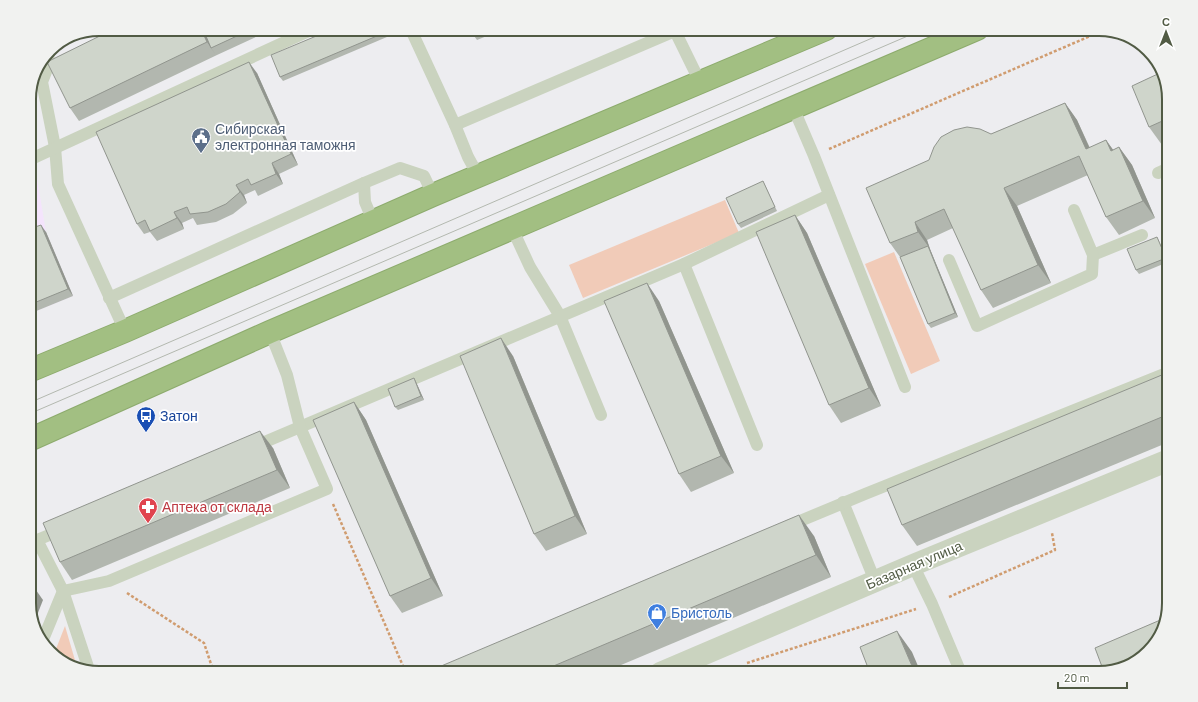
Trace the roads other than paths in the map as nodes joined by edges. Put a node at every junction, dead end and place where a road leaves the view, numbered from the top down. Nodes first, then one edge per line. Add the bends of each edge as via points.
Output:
1 (298, 36) edge
2 (414, 36) edge
3 (660, 36) edge
4 (677, 36) edge
5 (809, 36) edge
6 (961, 36) edge
7 (63, 57) edge
8 (51, 58) edge
9 (47, 63) edge
10 (700, 82) junction
11 (793, 108) junction
12 (455, 125) junction
13 (55, 147) junction
14 (36, 156) edge
15 (479, 177) junction
16 (364, 183) junction
17 (433, 195) junction
18 (829, 195) junction
19 (1074, 210) dead end
20 (373, 221) junction
21 (512, 228) junction
22 (1142, 235) dead end
23 (1093, 255) junction
24 (948, 260) dead end
25 (684, 264) junction
26 (109, 298) junction
27 (560, 316) junction
28 (125, 331) junction
29 (270, 332) junction
30 (36, 367) edge
31 (1162, 375) edge
32 (905, 387) dead end
33 (601, 415) dead end
34 (300, 427) junction
35 (36, 437) edge
36 (757, 445) dead end
37 (242, 452) edge
38 (1162, 466) edge
39 (844, 502) junction
40 (74, 524) edge
41 (778, 530) edge
42 (36, 539) edge
43 (36, 545) edge
44 (913, 565) junction
45 (875, 581) junction
46 (63, 591) junction
47 (45, 635) edge
48 (87, 665) edge
49 (676, 666) edge
50 (958, 666) edge

1 - 13 lane
2 - 12 lane
3 - 12 lane
4 - 10 lane
5 - 10 highway
6 - 11 highway
7 - 8 lane
9 - 13 lane via 42,82
10 - 15 highway
11 - 18 lane
11 - 21 highway
12 - 15 lane
13 - 14 lane
13 - 26 lane via 58,184
15 - 17 highway
16 - 17 lane via 400,168 424,176
16 - 20 lane via 365,202
16 - 26 lane
17 - 20 highway
18 - 25 lane
18 - 32 lane
19 - 23 lane
20 - 28 highway
21 - 27 lane via 530,267
21 - 29 highway
22 - 23 lane
23 - 24 lane via 1092,274 977,326
25 - 27 lane
25 - 36 lane
26 - 28 lane
27 - 33 lane
27 - 34 lane
28 - 30 highway
29 - 34 lane via 287,375
29 - 35 highway
31 - 39 lane
34 - 37 lane
34 - 46 lane via 327,489 109,581
38 - 44 street, Базарная улица
39 - 41 lane
39 - 45 lane
40 - 42 lane
43 - 46 lane
44 - 45 street, Базарная улица
44 - 50 lane
45 - 49 street, Базарная улица
46 - 47 lane
46 - 48 lane

